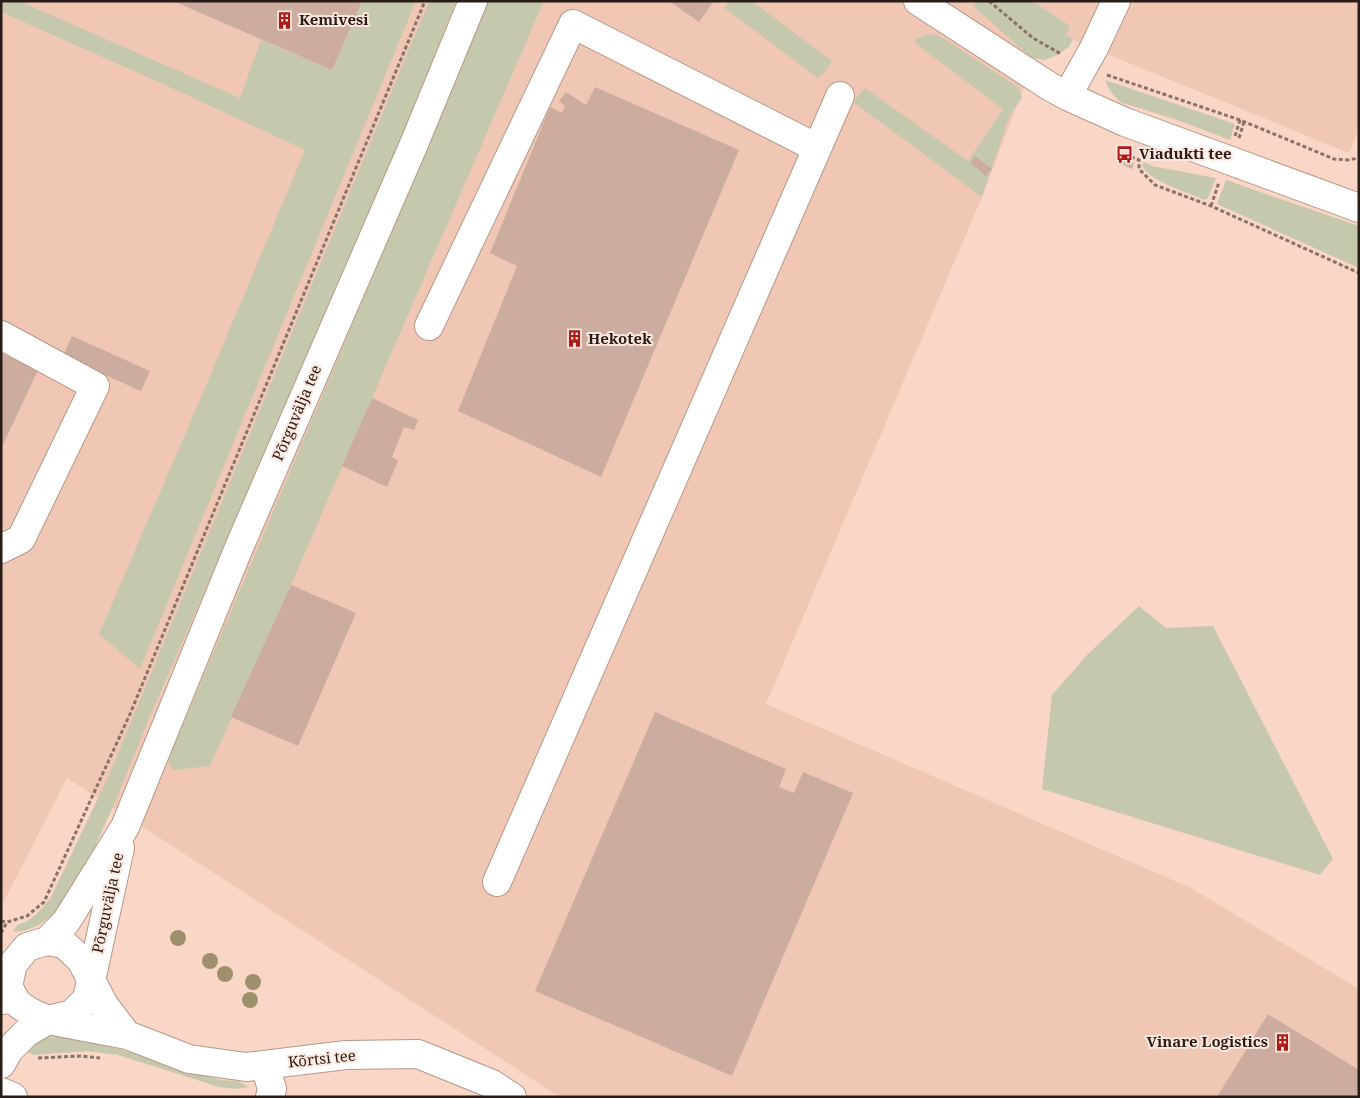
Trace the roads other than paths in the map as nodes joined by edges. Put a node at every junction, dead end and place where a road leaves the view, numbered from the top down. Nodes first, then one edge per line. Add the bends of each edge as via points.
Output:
1 (473, 1) edge
2 (918, 1) edge
3 (1116, 1) edge
4 (840, 96) dead end
5 (1068, 96) junction
6 (818, 148) junction
7 (1359, 208) edge
8 (430, 326) dead end
9 (1, 335) edge
10 (1, 549) edge
11 (125, 827) junction
12 (497, 882) dead end
13 (21, 938) edge
14 (91, 980) junction
15 (4, 989) edge
16 (48, 1020) junction
17 (127, 1035) junction
18 (1, 1064) edge
19 (265, 1065) junction
20 (1, 1092) edge
21 (13, 1097) edge
22 (270, 1097) edge
23 (512, 1097) edge

1 - 11 street, Põrguvälja tee via 240,545
2 - 5 street
3 - 5 street
4 - 6 street
5 - 7 street via 1133,125
6 - 8 street via 573,24
6 - 12 street
9 - 10 street via 95,386 21,539
11 - 13 street, Põrguvälja tee via 66,922
11 - 14 street, Põrguvälja tee
13 - 14 street via 64,944 81,960
13 - 15 street
14 - 16 street via 87,999 72,1014
14 - 17 street via 104,1005
15 - 16 street via 17,1003
16 - 17 street, Kõrtsi tee
16 - 18 street via 26,1033 9,1050
17 - 19 street, Kõrtsi tee via 189,1059 246,1067
19 - 22 street via 272,1089
19 - 23 street, Kõrtsi tee via 346,1056 418,1054 492,1084
20 - 21 street

